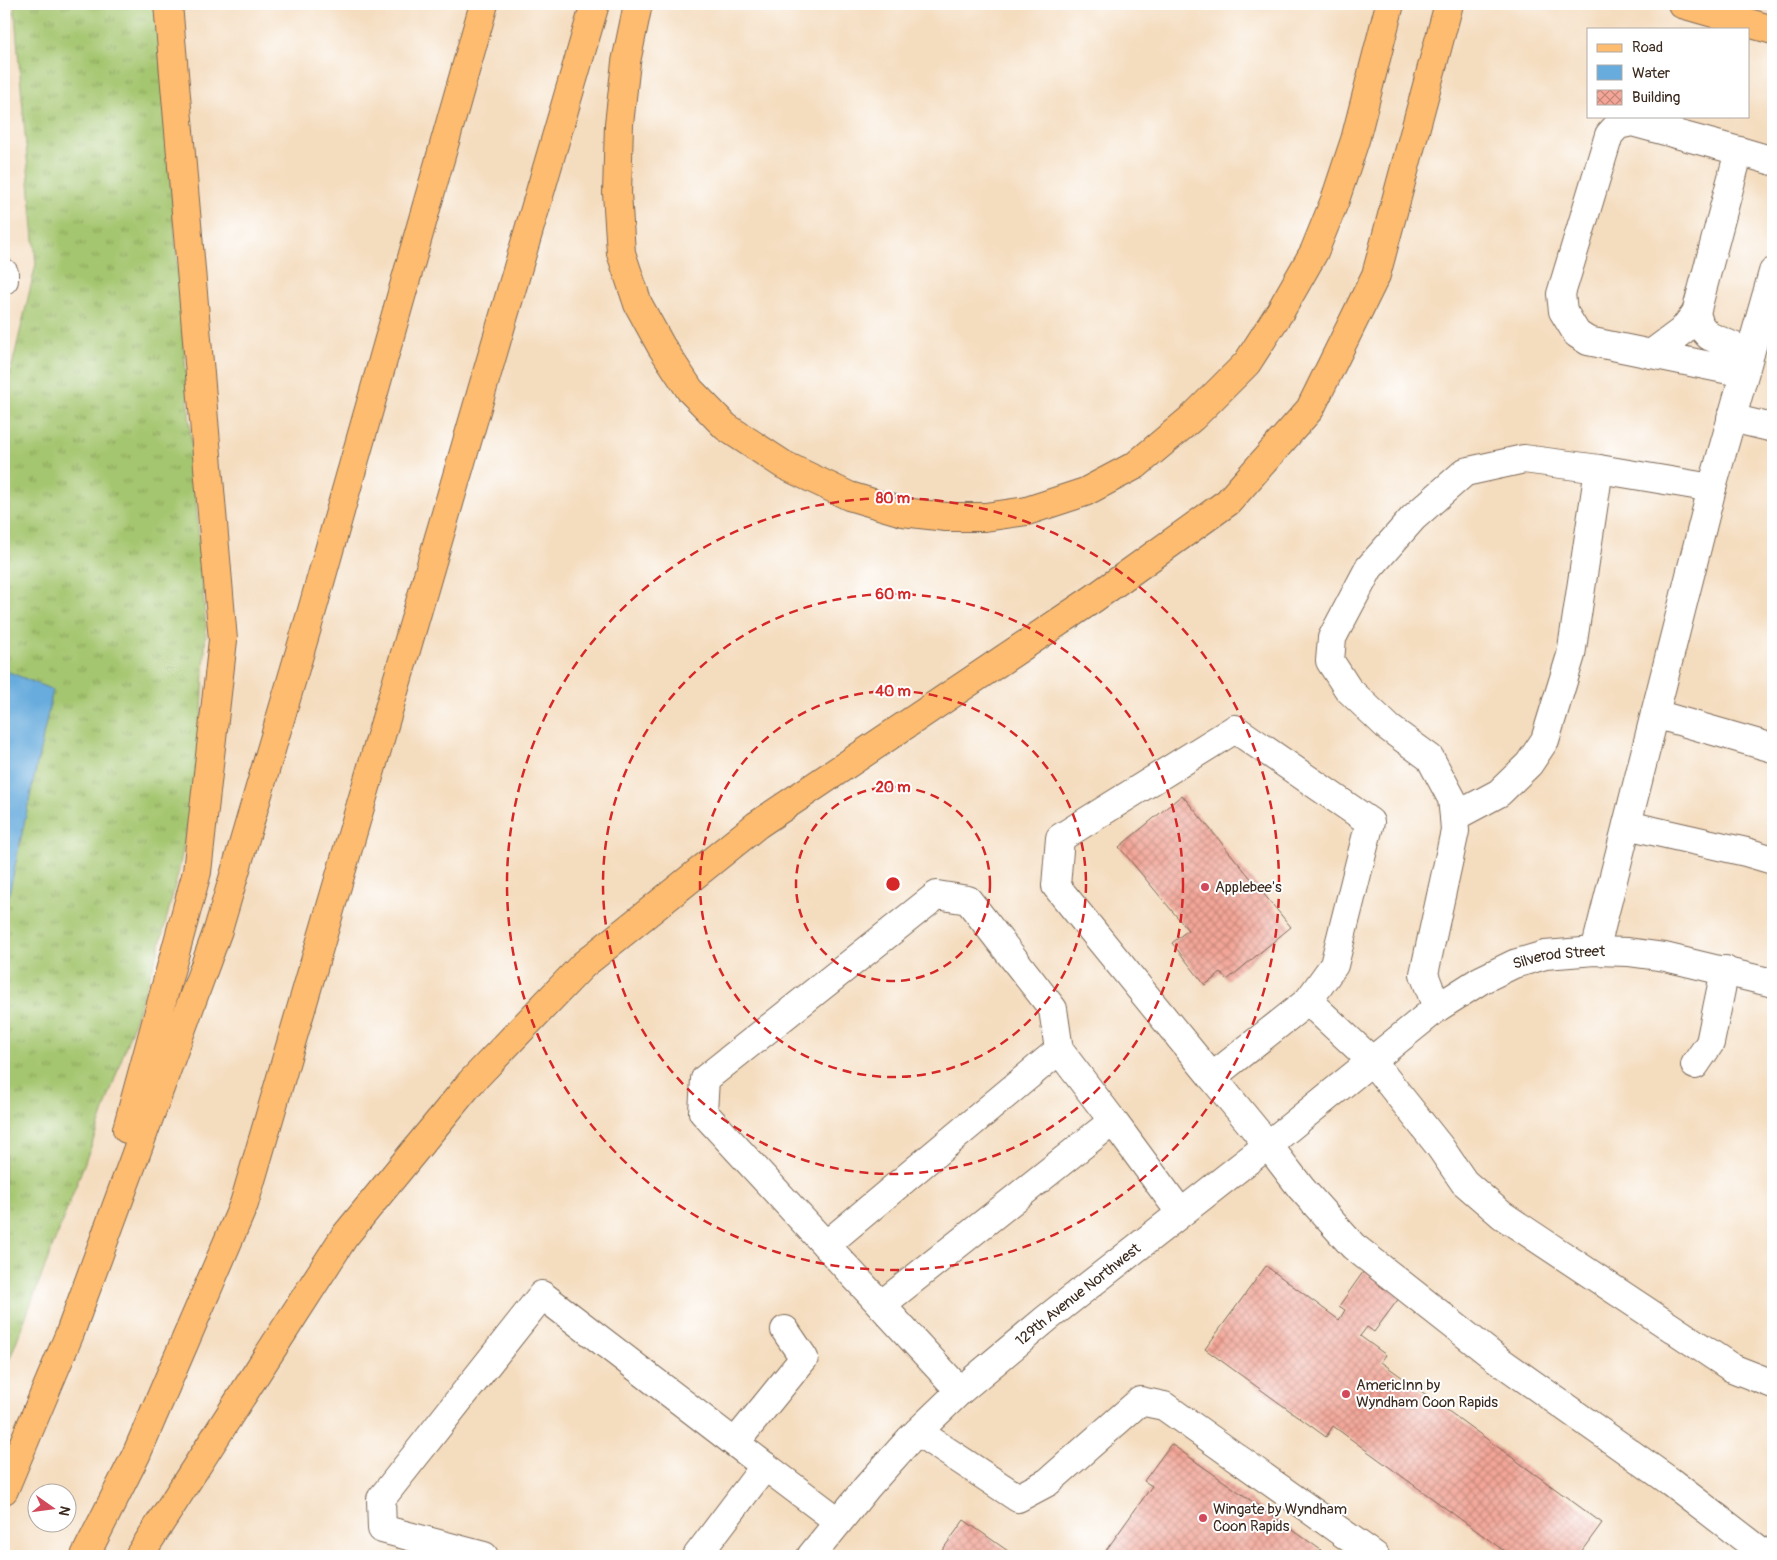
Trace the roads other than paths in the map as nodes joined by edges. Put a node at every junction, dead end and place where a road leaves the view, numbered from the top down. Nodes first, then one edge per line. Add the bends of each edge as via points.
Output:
1 (168, 4) edge
2 (484, 4) edge
3 (595, 4) edge
4 (638, 4) edge
5 (1390, 4) edge
6 (1449, 4) edge
7 (1682, 4) edge
8 (1773, 30) edge
9 (1738, 150) junction
10 (1773, 161) edge
11 (4, 272) edge
12 (1773, 272) edge
13 (4, 280) edge
14 (1696, 313) junction
15 (1651, 354) junction
16 (1747, 363) junction
17 (1731, 418) junction
18 (1773, 428) edge
19 (1599, 469) junction
20 (1712, 488) junction
21 (1655, 714) junction
22 (1773, 748) edge
23 (1454, 817) junction
24 (1627, 825) junction
25 (1773, 860) edge
26 (1595, 951) junction
27 (1725, 970) junction
28 (1773, 983) edge
29 (1308, 1001) junction
30 (1437, 1008) junction
31 (1059, 1050) junction
32 (1371, 1060) junction
33 (1695, 1065) dead end
34 (1212, 1078) junction
35 (1113, 1121) junction
36 (1268, 1145) junction
37 (1180, 1212) junction
38 (826, 1245) junction
39 (881, 1305) junction
40 (785, 1330) dead end
41 (70, 1333) junction
42 (1773, 1384) edge
43 (960, 1391) junction
44 (918, 1432) junction
45 (735, 1443) junction
46 (766, 1466) junction
47 (4, 1490) edge
48 (838, 1521) junction
49 (85, 1556) edge
50 (139, 1556) edge
51 (484, 1556) edge
52 (697, 1556) edge
53 (811, 1556) edge
54 (1375, 1556) edge
55 (1767, 1556) edge

1 - 41 main road via 223,640 197,872
2 - 41 main road via 218,930
3 - 49 main road via 244,1204 136,1455
4 - 5 main road via 626,62 619,124 617,193 621,253 638,304 690,390 726,427 784,466 849,496 903,512 985,517 1027,511 1085,492 1136,465 1194,417 1247,363 1314,252 1335,200 1355,140
6 - 50 main road via 1376,275 1310,409 1228,502 1093,599 757,825 583,965 471,1082 344,1237
7 - 8 main road
9 - 10 street
9 - 14 street
9 - 15 street via 1632,122 1618,125 1609,135 1561,294 1562,311 1577,334 1588,342
11 - 13 street
12 - 16 street
14 - 15 street via 1682,331
14 - 16 street via 1700,326 1709,336
15 - 16 street
16 - 17 street
17 - 18 street
17 - 20 street
19 - 20 street
19 - 23 street via 1571,655 1545,740 1529,764 1499,793
19 - 23 street via 1524,458 1465,472 1413,518 1369,568 1332,638 1330,662 1348,689 1389,728 1430,758 1452,799
20 - 21 street
21 - 22 street
21 - 24 street
23 - 30 street via 1456,831 1424,974
24 - 25 street
24 - 26 street
26 - 27 street, Silverod Street via 1665,957
26 - 30 street, Silverod Street via 1545,955 1514,964
27 - 28 street, Silverod Street
27 - 33 street via 1710,1042
29 - 32 street
29 - 34 street
29 - 34 street via 1334,965 1370,822 1235,729 1060,838 1056,886
30 - 32 street, Silverod Street
31 - 35 street
31 - 38 street
31 - 38 street via 1054,1009 968,900 936,895 704,1079 703,1112
32 - 36 street, 129th Avenue Northwest
32 - 42 street via 1464,1182 1502,1215 1732,1368
34 - 36 street
35 - 37 street
35 - 39 street
36 - 37 street, 129th Avenue Northwest
36 - 55 street via 1352,1246 1493,1356 1671,1482
37 - 43 street, 129th Avenue Northwest
38 - 39 street
39 - 43 street
40 - 45 street via 804,1358
41 - 47 main road
43 - 44 street, 129th Avenue Northwest
44 - 48 street, 129th Avenue Northwest
44 - 54 street via 1018,1498 1048,1482 1140,1401 1164,1406
45 - 46 street
45 - 51 street via 542,1295 381,1499 382,1528
46 - 48 street
46 - 52 street
48 - 53 street, 129th Avenue Northwest

